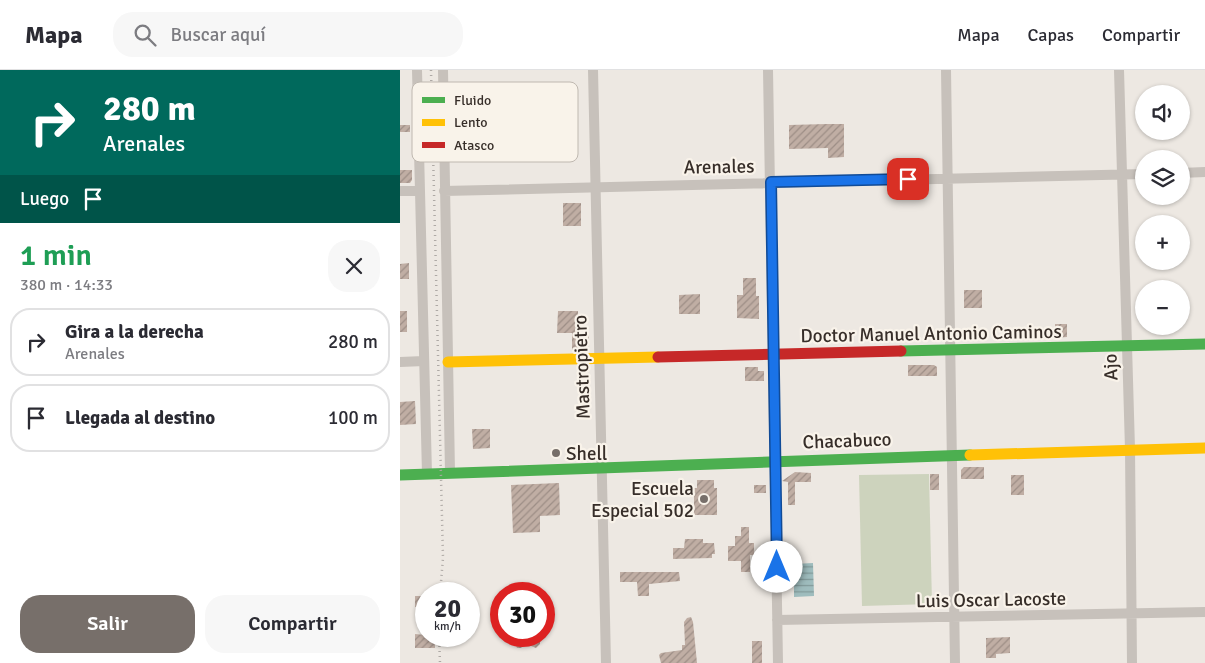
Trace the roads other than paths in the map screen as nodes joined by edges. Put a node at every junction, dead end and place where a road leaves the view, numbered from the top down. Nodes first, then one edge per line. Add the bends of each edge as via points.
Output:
1 (593, 70) edge
2 (768, 70) edge
3 (946, 70) edge
4 (1119, 70) edge
5 (419, 162) edge
6 (444, 162) edge
7 (1205, 172) edge
8 (1190, 173) edge
9 (1121, 174) junction
10 (1135, 174) edge
11 (948, 178) junction
12 (771, 182) junction
13 (595, 186) junction
14 (444, 190) junction
15 (400, 191) edge
16 (419, 191) junction
17 (1205, 344) edge
18 (1127, 345) junction
19 (949, 351) junction
20 (774, 355) junction
21 (598, 359) junction
22 (400, 362) edge
23 (424, 362) junction
24 (448, 362) junction
25 (1205, 448) edge
26 (1130, 449) junction
27 (951, 454) junction
28 (776, 460) junction
29 (602, 466) junction
30 (450, 473) junction
31 (428, 474) junction
32 (400, 475) edge
33 (1205, 612) edge
34 (1132, 614) junction
35 (954, 617) junction
36 (777, 620) junction
37 (606, 663) edge
38 (778, 663) edge
39 (955, 663) edge
40 (1132, 663) edge

1 - 13 street, Mastropietro
2 - 12 street
3 - 11 street
4 - 9 street, Ajo
5 - 16 street
6 - 14 street
7 - 8 street
9 - 10 street, Arenales
9 - 11 street, Arenales
9 - 18 street, Ajo
11 - 12 street, Arenales
11 - 19 street
12 - 13 street, Arenales
12 - 20 street
13 - 14 street, Arenales
13 - 21 street, Mastropietro
14 - 24 street
15 - 16 street
16 - 23 street
17 - 18 street, Doctor Manuel Antonio Caminos
18 - 19 street, Doctor Manuel Antonio Caminos
18 - 26 street, Ajo
19 - 20 street, Doctor Manuel Antonio Caminos
19 - 27 street
20 - 21 street, Doctor Manuel Antonio Caminos
20 - 28 street
21 - 24 street, Doctor Manuel Antonio Caminos
21 - 29 street, Mastropietro
22 - 23 street
23 - 31 street
24 - 30 street
25 - 26 street, Chacabuco
26 - 27 street, Chacabuco
26 - 34 street, Ajo
27 - 28 street, Chacabuco
27 - 35 street
28 - 29 street, Chacabuco
28 - 36 street
29 - 30 street, Chacabuco
29 - 37 street, Mastropietro
30 - 31 street, Chacabuco
31 - 32 street, Chacabuco
33 - 34 street, Luis Oscar Lacoste
34 - 35 street, Luis Oscar Lacoste
34 - 40 street, Ajo
35 - 36 street, Luis Oscar Lacoste
35 - 39 street
36 - 38 street

